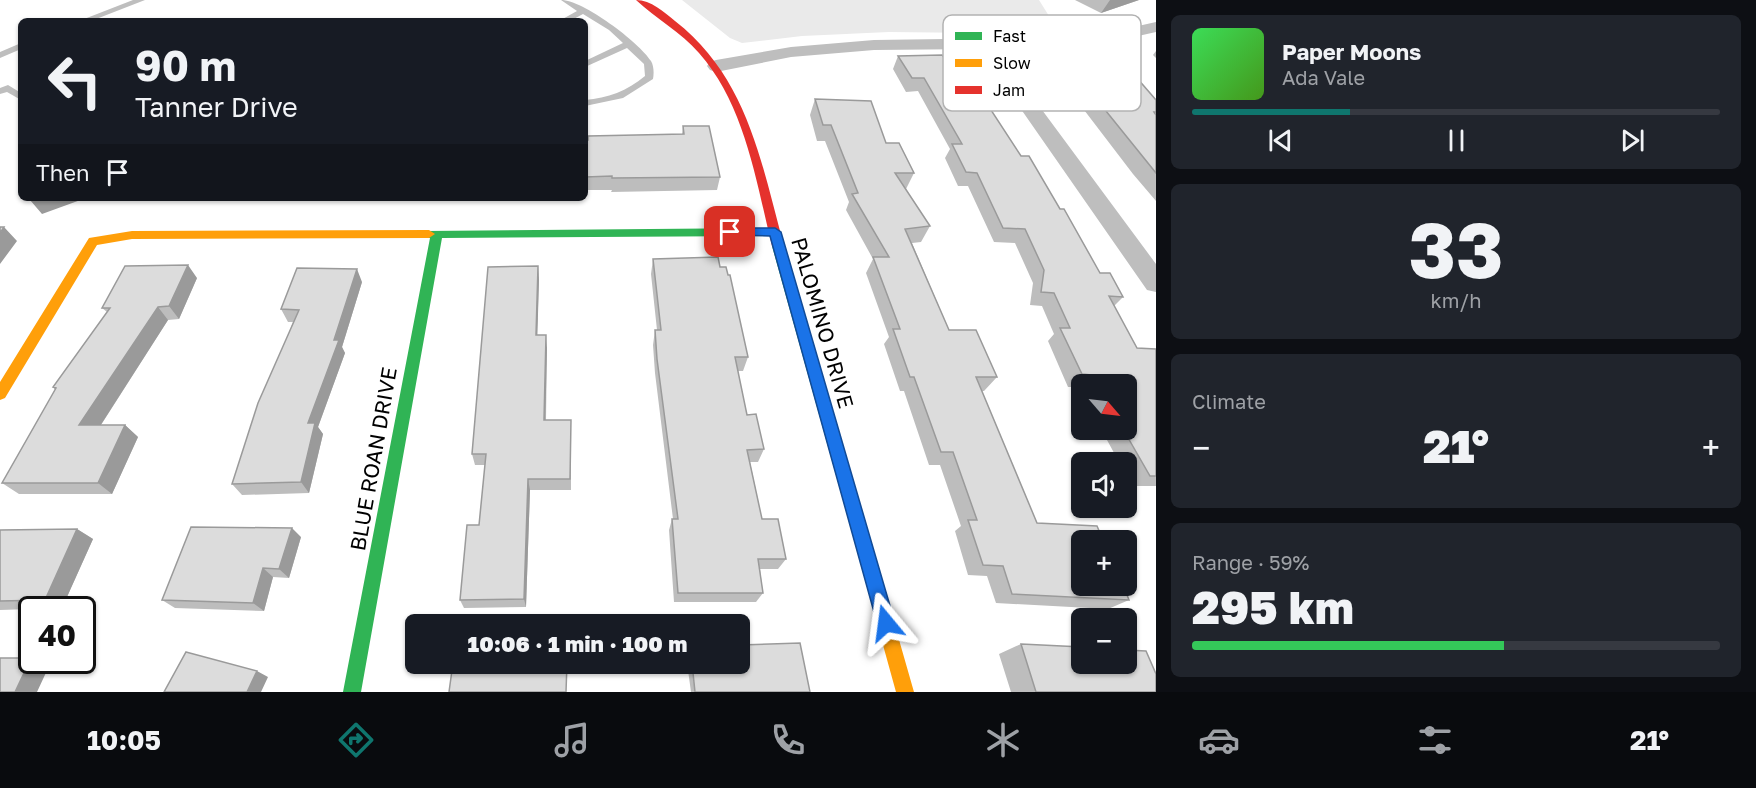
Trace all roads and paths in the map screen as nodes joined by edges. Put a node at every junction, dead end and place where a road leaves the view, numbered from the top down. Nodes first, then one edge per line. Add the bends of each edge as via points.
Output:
1 (141, 0) edge
2 (565, 0) edge
3 (640, 0) edge
4 (584, 11) junction
5 (91, 18) edge
6 (569, 18) edge
7 (1156, 27) edge
8 (1141, 30) edge
9 (628, 44) junction
10 (943, 45) edge
11 (18, 47) edge
12 (0, 55) edge
13 (588, 63) edge
14 (716, 66) junction
15 (18, 84) edge
16 (4, 90) edge
17 (18, 96) edge
18 (588, 103) edge
19 (1032, 111) edge
20 (775, 232) junction
21 (437, 234) junction
22 (1156, 283) edge
23 (0, 394) edge
24 (352, 692) edge
25 (905, 692) edge

1 - 5 lane
2 - 4 lane
3 - 14 street, PALOMINO DRIVE via 663,14
4 - 6 lane
4 - 9 lane via 612,27
7 - 8 street
9 - 13 lane
9 - 18 lane via 648,63 650,77 615,99
10 - 14 street via 874,45 791,52
11 - 12 lane
14 - 20 street, PALOMINO DRIVE via 746,132
15 - 16 lane
16 - 17 lane
19 - 22 street
20 - 21 street
20 - 25 street, PALOMINO DRIVE
21 - 23 street via 132,235 93,241
21 - 24 street, BLUE ROAN DRIVE

